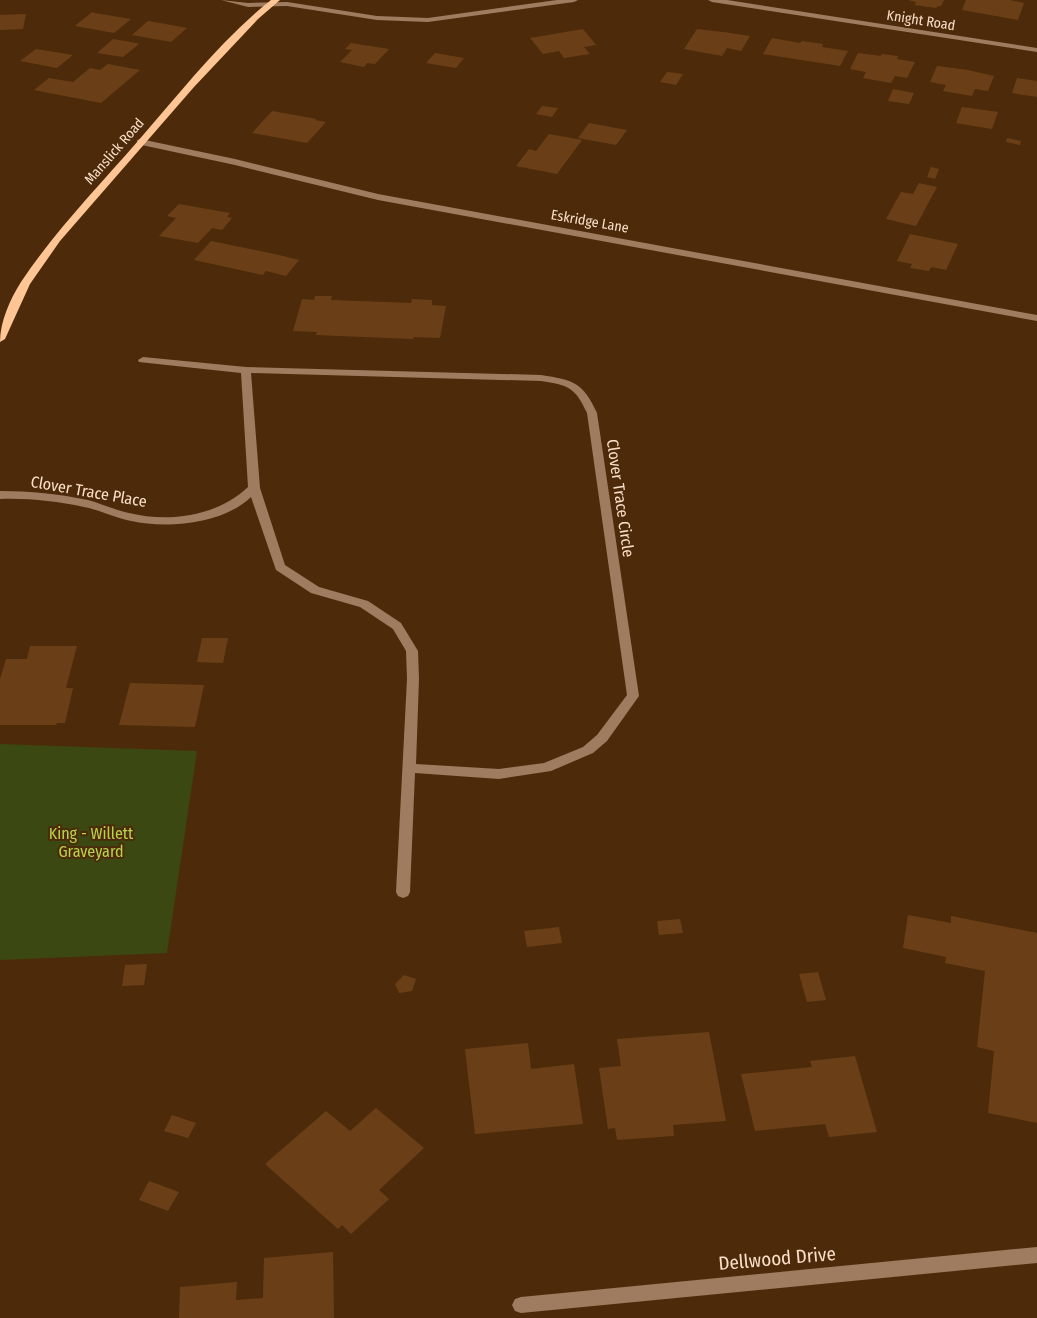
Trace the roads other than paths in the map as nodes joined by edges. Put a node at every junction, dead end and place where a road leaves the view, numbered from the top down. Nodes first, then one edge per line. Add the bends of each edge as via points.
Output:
1 (225, 0) edge
2 (574, 0) edge
3 (712, 0) edge
4 (273, 2) edge
5 (1037, 50) edge
6 (140, 142) junction
7 (1037, 318) edge
8 (0, 339) edge
9 (143, 360) dead end
10 (246, 370) junction
11 (254, 488) junction
12 (0, 495) edge
13 (408, 768) junction
14 (403, 892) dead end
15 (1037, 1255) edge
16 (521, 1305) dead end

1 - 4 street via 248,5
2 - 4 street via 428,20 377,18
3 - 5 street, Knight Road
4 - 6 main road, Manslick Road via 255,17
6 - 7 street, Eskridge Lane via 378,197
6 - 8 main road, Manslick Road via 57,239 25,284
9 - 10 street, Clover Trace Circle
10 - 11 street
10 - 13 street, Clover Trace Circle via 541,378 571,383 583,393 592,413 633,696 602,738 588,750 546,768 499,774
11 - 12 street, Clover Trace Place via 244,499 224,509 194,518 142,519 87,504 30,494
11 - 13 street via 280,567 316,590 364,604 397,626 412,651
13 - 14 street
15 - 16 street, Dellwood Drive

